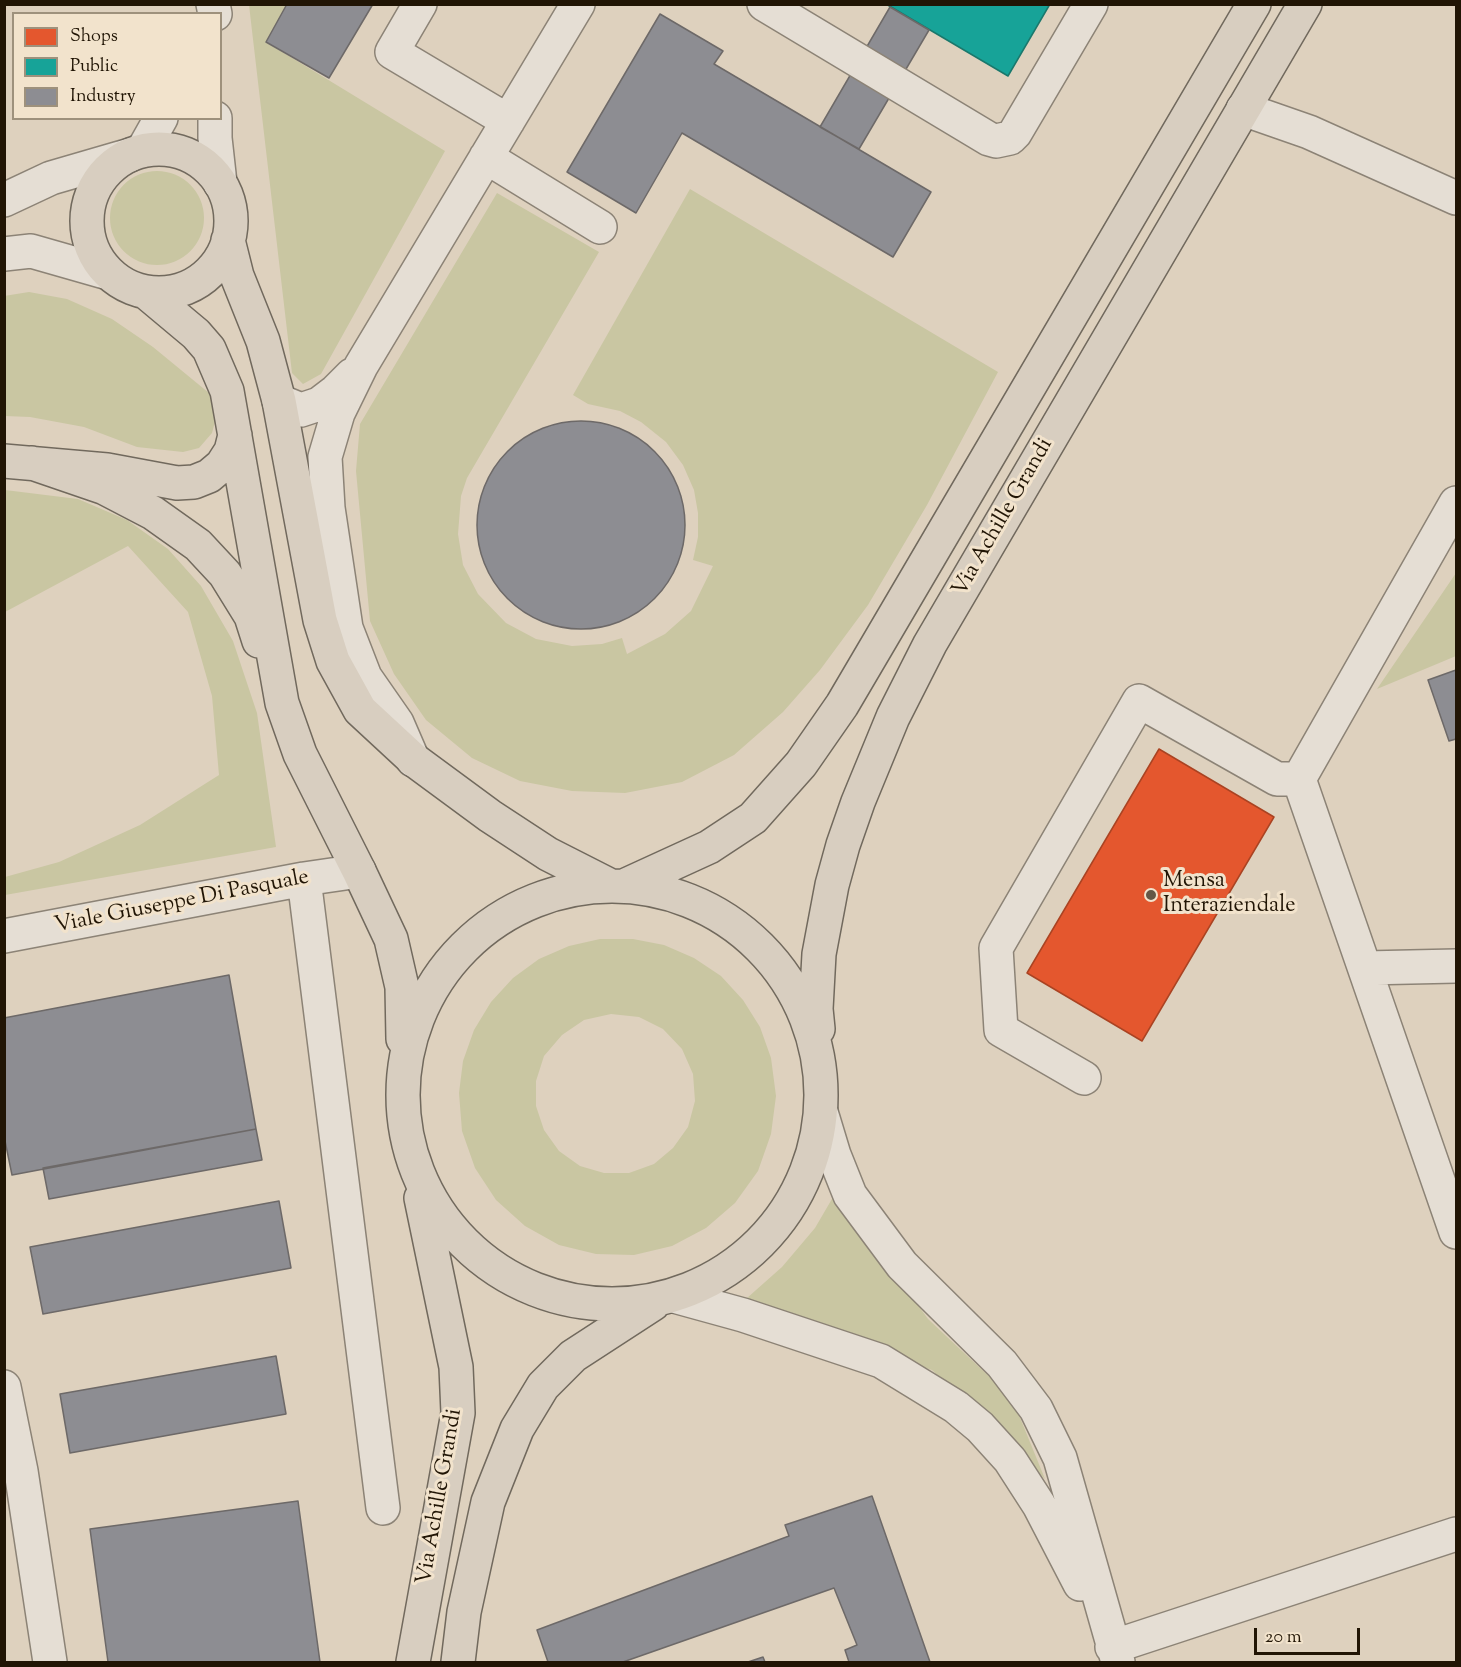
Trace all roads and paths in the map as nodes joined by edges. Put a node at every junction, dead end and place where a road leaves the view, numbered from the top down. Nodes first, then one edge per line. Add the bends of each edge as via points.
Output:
1 (420, 4) edge
2 (578, 4) edge
3 (765, 4) edge
4 (1091, 4) edge
5 (1254, 4) edge
6 (1305, 4) edge
7 (1243, 109) junction
8 (160, 120) edge
9 (215, 120) edge
10 (508, 121) junction
11 (136, 152) junction
12 (486, 157) junction
13 (220, 183) junction
14 (1456, 198) edge
15 (4, 200) edge
16 (600, 227) dead end
17 (228, 240) junction
18 (4, 254) edge
19 (108, 273) junction
20 (147, 293) junction
21 (361, 366) junction
22 (279, 401) junction
23 (235, 435) junction
24 (18, 462) edge
25 (1456, 503) edge
26 (282, 703) junction
27 (414, 760) junction
28 (1299, 779) junction
29 (359, 871) junction
30 (304, 879) junction
31 (616, 885) junction
32 (4, 936) edge
33 (1365, 968) junction
34 (1454, 973) edge
35 (820, 1073) junction
36 (404, 1075) junction
37 (1084, 1078) dead end
38 (821, 1112) junction
39 (411, 1155) junction
40 (1456, 1232) edge
41 (667, 1298) junction
42 (4, 1387) edge
43 (383, 1508) dead end
44 (1456, 1534) edge
45 (1115, 1655) edge
46 (50, 1662) edge
47 (413, 1662) edge
48 (458, 1662) edge

1 - 10 street via 392,52
2 - 10 street
3 - 4 street via 996,141 1015,133
5 - 31 main road, Via Achille Grandi via 859,676 801,764 753,818 709,848
6 - 7 main road, Via Achille Grandi
7 - 14 street via 1309,132
7 - 35 main road, Via Achille Grandi via 930,645 893,717 858,802 832,885 819,954 816,1009
8 - 11 street
9 - 13 street
10 - 12 street
11 - 13 main road via 166,149 187,154 206,166
11 - 15 street via 51,178
11 - 19 main road via 102,177 87,208 86,232 94,254
12 - 16 street
12 - 21 street
13 - 17 main road via 229,203
17 - 20 main road via 220,260 206,276 168,293
17 - 22 main road
18 - 19 street via 31,251
19 - 20 main road via 126,286
20 - 23 main road via 209,349 227,391
21 - 22 street via 319,404 301,410
21 - 27 street via 338,413 325,457 328,508 346,628 365,677 397,723
22 - 27 main road via 320,620 333,661 360,710
23 - 24 main road via 222,465 194,482
23 - 26 main road
24 - 26 main road via 105,488 153,513 198,545 225,574 250,616
25 - 28 street
26 - 29 main road via 300,754
27 - 31 main road via 548,854
28 - 33 street
28 - 37 street via 1277,779 1139,701 996,948 1001,1030
29 - 30 street, Viale Giuseppe Di Pasquale
29 - 36 main road via 391,939 402,987
30 - 32 street, Viale Giuseppe Di Pasquale
30 - 43 street
31 - 35 main road via 667,892 707,907 742,929 772,958 796,993 812,1031
31 - 36 main road via 569,889 533,900 499,918 469,942 444,970 424,1002 411,1038
33 - 34 street
33 - 40 street
35 - 38 main road
36 - 39 main road via 404,1115
38 - 41 main road via 813,1153 798,1191 775,1226 738,1262 712,1279
38 - 45 street via 850,1195 902,1265 1002,1364 1036,1409 1060,1458
39 - 41 main road via 426,1191 447,1225 474,1253 506,1276 543,1293 580,1302 620,1304
39 - 47 main road, Via Achille Grandi via 456,1367 458,1413
41 - 45 street via 754,1319 880,1361 964,1413 1010,1460 1039,1505
41 - 48 main road, Via Achille Grandi via 573,1356 543,1386 517,1429 488,1502 464,1612
42 - 46 street
44 - 45 street

